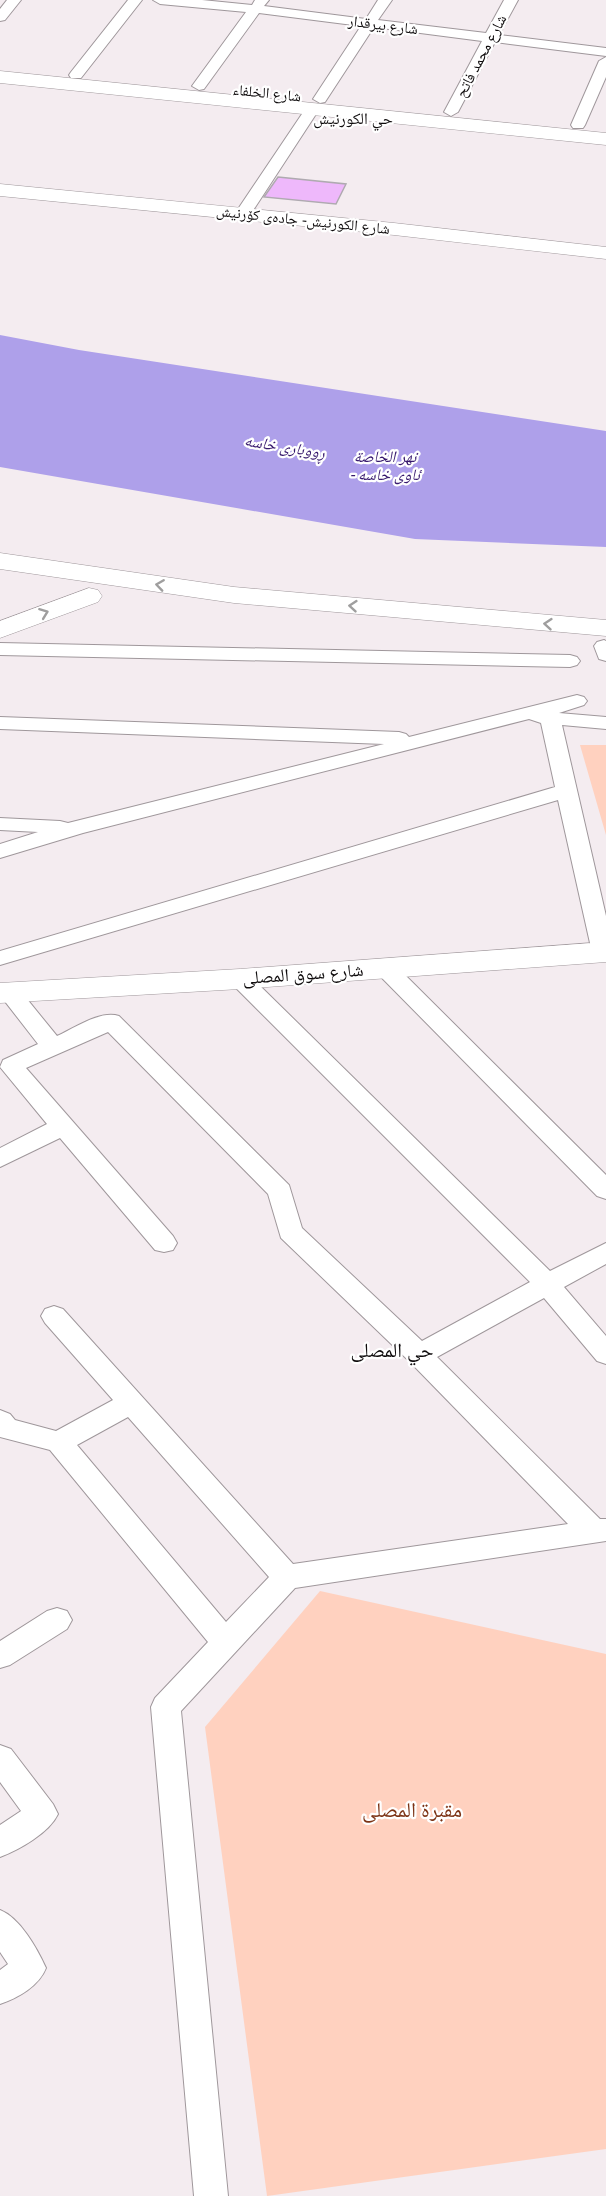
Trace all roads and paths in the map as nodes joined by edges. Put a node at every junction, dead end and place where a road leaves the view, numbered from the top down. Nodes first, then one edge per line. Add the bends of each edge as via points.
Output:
1 (14, 0) edge
2 (135, 0) edge
3 (160, 0) edge
4 (385, 0) edge
5 (511, 0) edge
6 (259, 4) edge
7 (0, 17) edge
8 (369, 23) junction
9 (489, 38) junction
10 (606, 52) edge
11 (606, 61) edge
12 (0, 67) edge
13 (75, 75) junction
14 (0, 77) edge
15 (198, 86) junction
16 (259, 98) junction
17 (316, 104) junction
18 (451, 112) junction
19 (578, 125) junction
20 (606, 129) edge
21 (606, 140) edge
22 (0, 190) edge
23 (0, 204) edge
24 (242, 215) junction
25 (462, 243) junction
26 (507, 248) junction
27 (606, 253) edge
28 (606, 266) edge
29 (0, 561) edge
30 (0, 582) edge
31 (89, 596) junction
32 (0, 630) edge
33 (606, 644) edge
34 (0, 649) edge
35 (569, 652) junction
36 (579, 711) junction
37 (549, 713) junction
38 (0, 723) edge
39 (606, 723) edge
40 (427, 739) junction
41 (566, 791) junction
42 (0, 824) edge
43 (75, 828) junction
44 (0, 851) edge
45 (605, 952) edge
46 (0, 958) edge
47 (386, 969) junction
48 (240, 979) junction
49 (5, 993) edge
50 (53, 1047) junction
51 (63, 1127) junction
52 (0, 1158) edge
53 (606, 1190) edge
54 (164, 1243) dead end
55 (606, 1252) edge
56 (548, 1284) junction
57 (54, 1317) dead end
58 (606, 1354) edge
59 (419, 1355) junction
60 (131, 1402) junction
61 (2, 1427) edge
62 (59, 1442) junction
63 (600, 1531) edge
64 (287, 1577) junction
65 (57, 1620) dead end
66 (226, 1643) junction
67 (0, 1656) edge
68 (0, 1758) edge
69 (0, 1842) edge
70 (0, 1925) edge
71 (0, 1989) edge
72 (211, 2196) edge

1 - 7 street
2 - 13 street
3 - 6 street, شارع بيرقدار
4 - 8 street
5 - 9 street, شارع محمد فاتح
6 - 8 street, شارع بيرقدار
6 - 15 street
8 - 9 street, شارع بيرقدار
8 - 17 street
9 - 10 street, شارع بيرقدار
9 - 18 street, شارع محمد فاتح
11 - 19 street
12 - 13 street, شارع الخلفاء
13 - 15 street, شارع الخلفاء
14 - 16 street
15 - 16 street, شارع الخلفاء
16 - 17 street
17 - 18 street, شارع الخلفاء
17 - 21 street
17 - 24 street
18 - 19 street, شارع الخلفاء
19 - 20 street, شارع الخلفاء
22 - 24 street, شارع الكورنيش - جادەی کۆرنیش
23 - 25 street, شارع الكورنيش - جادەی کۆرنیش
24 - 25 street, شارع الكورنيش - جادەی کۆرنیش
25 - 26 street, شارع الكورنيش - جادەی کۆرنیش
26 - 27 street, شارع الكورنيش - جادەی کۆرنیش
26 - 28 street, شارع الكورنيش - جادەی کۆرنیش
33 -> 29 street
30 - 31 street
32 -> 31 street
31 - 35 street via 225,616
33 - 35 street
34 - 35 street
35 - 36 street
36 - 37 street
36 - 39 street
37 - 40 street via 517,716
37 - 41 street
38 - 40 street
40 - 43 street
41 - 45 street
41 - 46 street
42 - 43 street
43 - 44 street
45 - 47 street, شارع سوق المصلى
47 - 48 street, شارع سوق المصلى
47 - 53 street
48 - 49 street, شارع سوق المصلى
48 - 56 street
49 - 50 street
50 - 51 street via 11,1066
50 - 59 street via 111,1021 280,1191 290,1232
51 - 52 street
51 - 54 street
55 - 56 street
56 - 58 street
56 - 59 street
57 - 60 street
59 - 63 street
60 - 62 street
60 - 64 street
61 - 62 street
62 - 66 street
63 - 64 street
64 - 66 street
65 - 67 street
66 - 72 street via 165,1707
68 - 69 street via 42,1814
70 - 71 street via 30,1968

